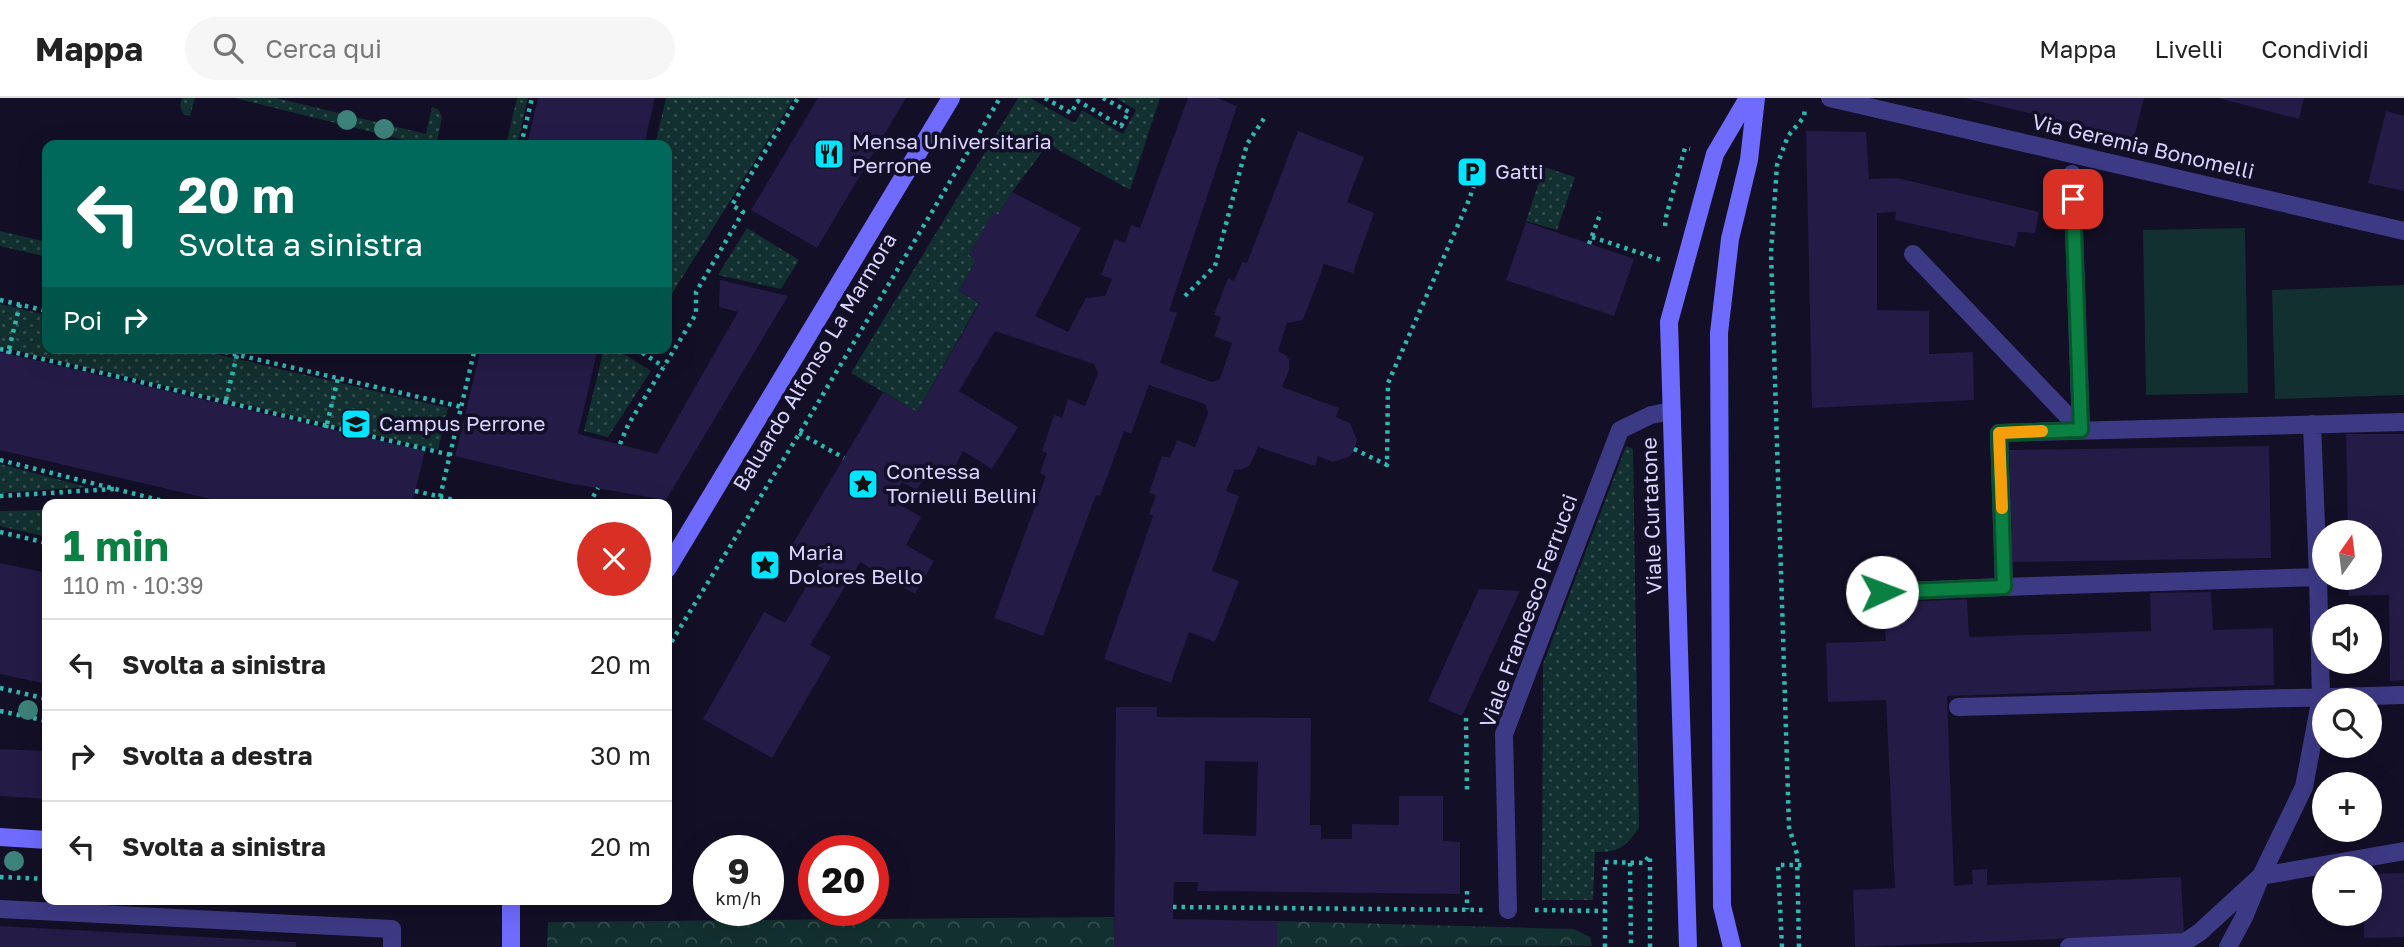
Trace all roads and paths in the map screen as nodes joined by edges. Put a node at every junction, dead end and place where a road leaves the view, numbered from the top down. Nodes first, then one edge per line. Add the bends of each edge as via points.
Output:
1 (532, 98) edge
2 (799, 98) edge
3 (951, 98) edge
4 (1000, 98) edge
5 (1045, 98) edge
6 (1103, 98) edge
7 (1748, 98) edge
8 (1756, 98) edge
9 (1830, 98) edge
10 (1804, 115) dead end
11 (1265, 117) dead end
12 (522, 140) edge
13 (1478, 173) dead end
14 (2072, 174) dead end
15 (1601, 212) dead end
16 (2404, 231) edge
17 (1592, 237) junction
18 (1590, 244) dead end
19 (1913, 254) dead end
20 (1662, 260) dead end
21 (1185, 296) dead end
22 (0, 300) edge
23 (20, 304) junction
24 (42, 310) edge
25 (0, 349) edge
26 (8, 352) dead end
27 (233, 354) edge
28 (474, 354) edge
29 (644, 354) edge
30 (672, 354) edge
31 (672, 354) edge
32 (237, 355) junction
33 (664, 367) junction
34 (338, 378) junction
35 (226, 402) dead end
36 (462, 407) junction
37 (1672, 411) junction
38 (2404, 422) edge
39 (2312, 424) junction
40 (326, 426) dead end
41 (2081, 430) junction
42 (799, 433) junction
43 (620, 444) dead end
44 (1354, 449) dead end
45 (451, 455) junction
46 (844, 458) dead end
47 (0, 460) edge
48 (598, 488) dead end
49 (121, 489) junction
50 (415, 491) dead end
51 (0, 496) edge
52 (439, 497) junction
53 (157, 499) edge
54 (450, 499) edge
55 (592, 499) edge
56 (2316, 520) edge
57 (0, 532) edge
58 (42, 542) edge
59 (672, 561) edge
60 (2312, 577) edge
61 (2004, 587) junction
62 (2318, 590) edge
63 (1882, 592) dead end
64 (672, 641) edge
65 (0, 688) edge
66 (2321, 688) edge
67 (2404, 695) edge
68 (2382, 696) edge
69 (2312, 697) edge
70 (42, 698) edge
71 (1958, 706) dead end
72 (0, 711) edge
73 (1466, 718) dead end
74 (42, 720) edge
75 (2312, 745) edge
76 (1466, 791) dead end
77 (0, 837) edge
78 (42, 839) edge
79 (2404, 851) edge
80 (1630, 863) junction
81 (1797, 865) junction
82 (1804, 865) dead end
83 (2261, 876) junction
84 (0, 877) edge
85 (42, 879) edge
86 (1467, 891) dead end
87 (510, 905) edge
88 (1173, 907) dead end
89 (0, 909) edge
90 (1467, 909) junction
91 (1508, 910) joint
92 (1550, 911) dead end
93 (1605, 911) junction
94 (392, 946) edge
95 (511, 947) edge
96 (1605, 947) edge
97 (1632, 947) edge
98 (1650, 947) edge
99 (1688, 947) edge
100 (1732, 947) edge
101 (1782, 947) edge
102 (1799, 947) edge
103 (2068, 947) edge
104 (2228, 947) edge

1 - 12 path
2 - 31 path via 732,205 743,212 696,292 696,314
3 - 59 main road, Baluardo Alfonso La Marmora
4 - 42 path, Baluardo Alfonso La Marmora
5 - 6 path via 1071,113 1077,102 1121,126 1129,113
7 - 37 main road, Viale Curtatone via 1715,154 1669,322
8 - 100 main road via 1749,160 1730,239 1719,333 1722,906
9 - 16 street, Via Geremia Bonomelli
10 - 81 path via 1788,136 1777,165 1771,267 1789,827
11 - 21 path via 1247,144 1215,266
13 - 44 path via 1388,383 1387,465
14 - 41 street
15 - 17 path
17 - 18 path
17 - 20 path
19 - 41 street
22 - 23 path
23 - 24 path
23 - 26 path
25 - 45 path
27 - 32 path
28 - 36 path
29 - 33 path
30 - 33 path
32 - 34 path
32 - 35 path
33 - 43 path
34 - 36 path
34 - 40 path
36 - 45 path
37 - 91 street, Viale Francesco Ferrucci via 1620,430 1504,734
37 - 99 main road, Viale Curtatone
38 - 39 street
39 - 41 street
39 - 56 street
41 - 61 street via 1999,433
42 - 46 path
42 - 64 path, Baluardo Alfonso La Marmora
45 - 52 path
47 - 49 path
48 - 55 path
49 - 51 path
49 - 53 path
50 - 52 path
52 - 54 path
57 - 58 path
60 - 61 street
61 - 63 street
62 - 66 street
65 - 70 path
67 - 68 street
69 - 71 street
72 - 74 path
73 - 76 path
75 - 83 street via 2304,788
77 - 78 main road
79 - 83 street
80 - 93 path via 1605,862
80 - 97 path
80 - 98 path via 1644,863 1650,855
81 - 82 path
81 - 101 path via 1778,865
81 - 102 path
83 - 103 street via 2185,942
83 - 104 street
84 - 85 path
86 - 90 path
87 - 95 main road
88 - 90 path
89 - 94 street via 392,929
90 - 91 path
92 - 93 path
93 - 96 path

